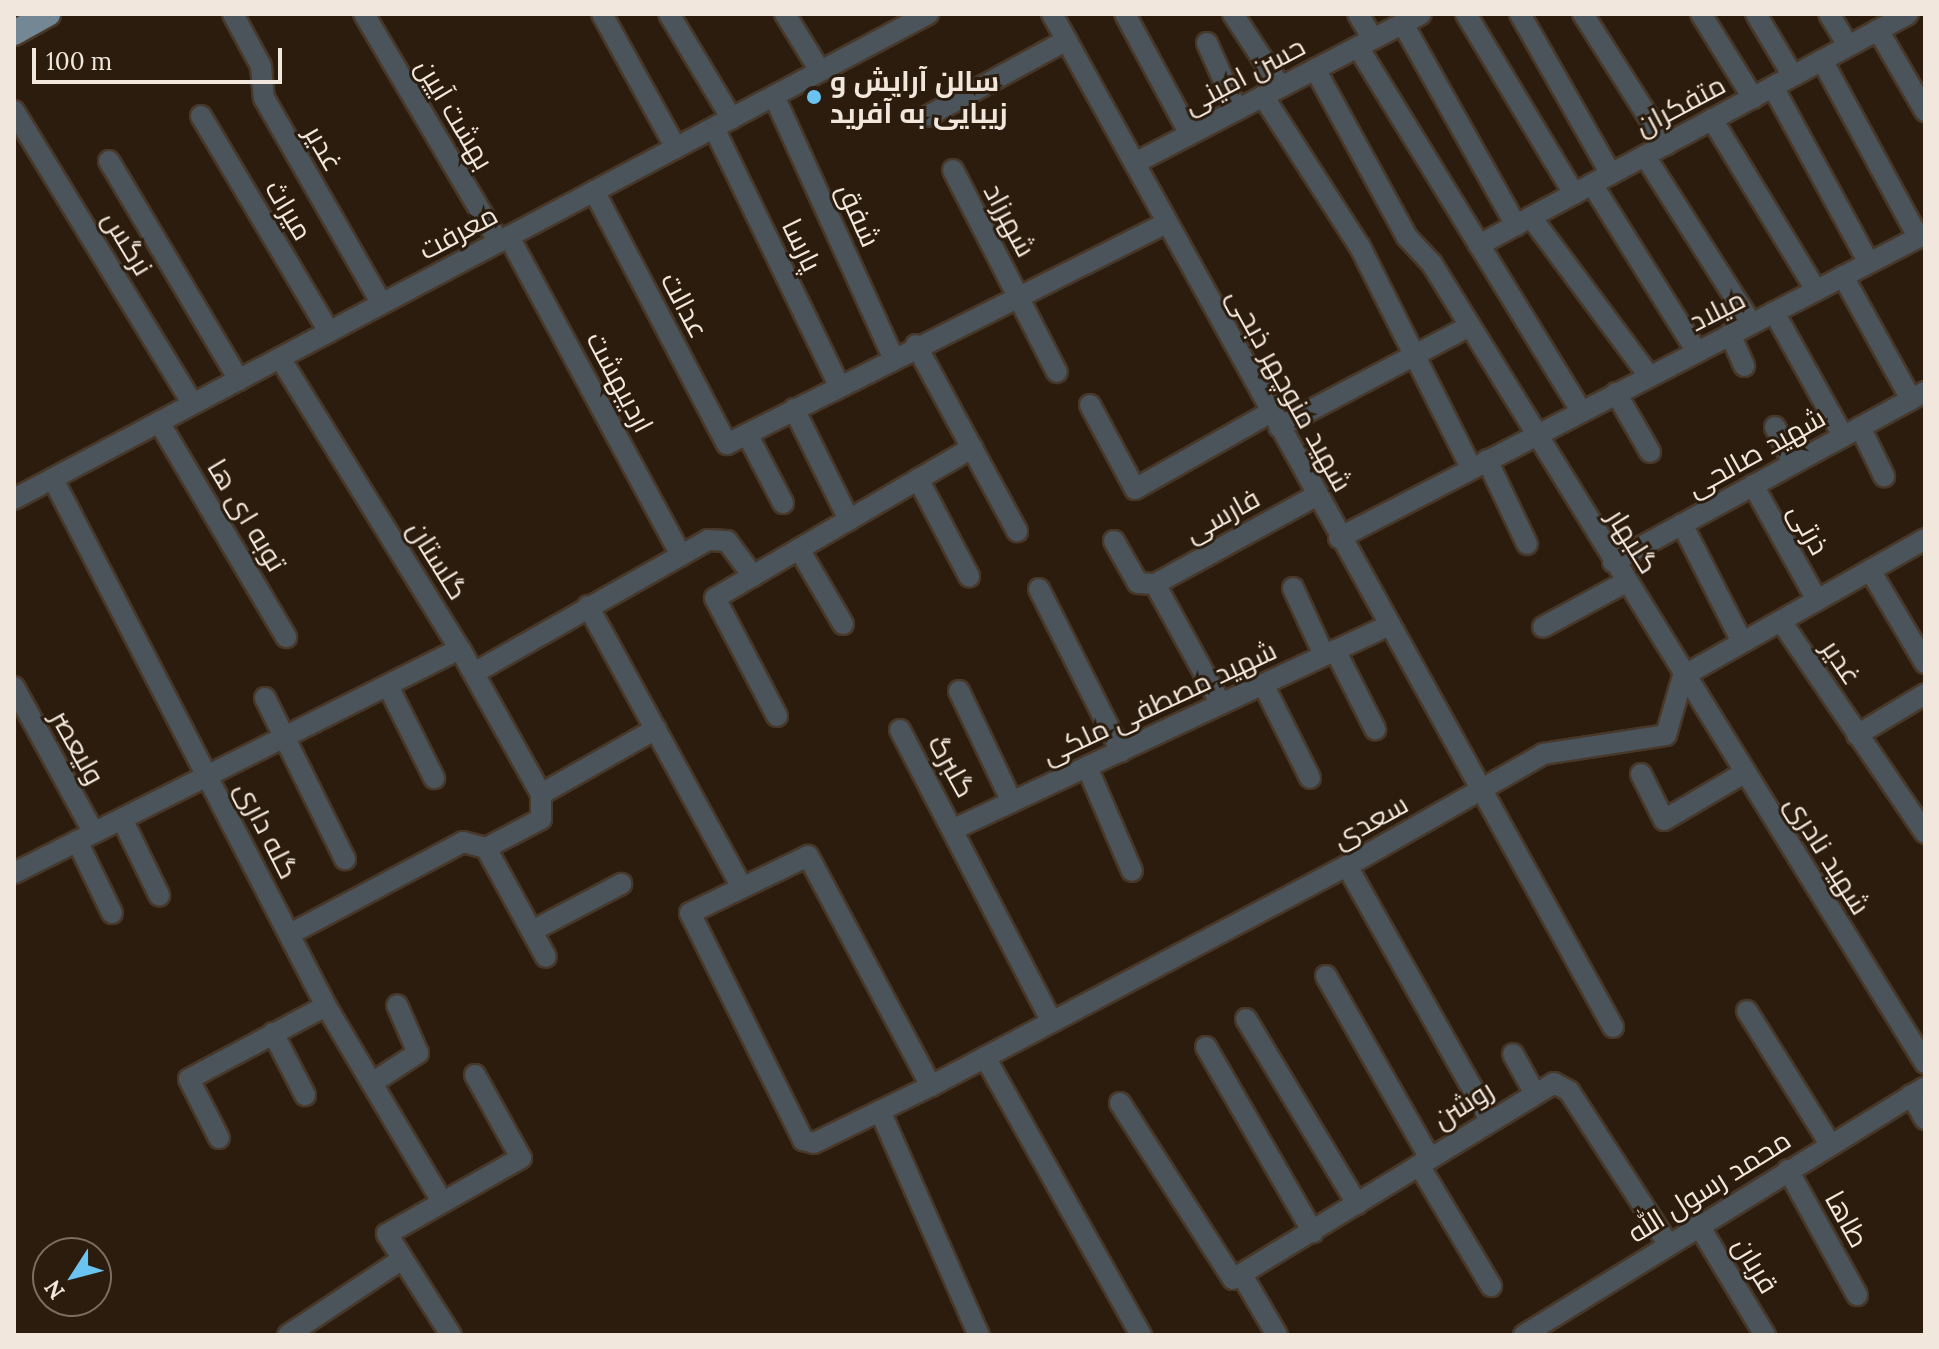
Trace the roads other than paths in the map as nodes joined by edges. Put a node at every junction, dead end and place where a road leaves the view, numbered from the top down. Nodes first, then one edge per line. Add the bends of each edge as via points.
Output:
1 (48, 14) edge
2 (233, 14) edge
3 (364, 14) edge
4 (602, 14) edge
5 (669, 14) edge
6 (785, 14) edge
7 (927, 14) edge
8 (1052, 14) edge
9 (1125, 14) edge
10 (1233, 14) edge
11 (1358, 14) edge
12 (1466, 14) edge
13 (1520, 14) edge
14 (1583, 14) edge
15 (1701, 14) edge
16 (1756, 14) edge
17 (1829, 14) edge
18 (1908, 14) edge
19 (1412, 19) edge
20 (1878, 30) junction
21 (14, 33) edge
22 (1067, 40) junction
23 (1207, 43) dead end
24 (1365, 43) junction
25 (1848, 46) junction
26 (1822, 60) junction
27 (1315, 69) junction
28 (820, 71) junction
29 (1793, 76) junction
30 (1773, 87) junction
31 (1272, 91) junction
32 (774, 96) junction
33 (1753, 98) junction
34 (1237, 110) junction
35 (14, 111) edge
36 (1925, 111) edge
37 (201, 116) dead end
38 (928, 116) dead end
39 (1712, 119) junction
40 (723, 123) junction
41 (1190, 134) junction
42 (1666, 145) junction
43 (676, 148) junction
44 (1645, 156) junction
45 (109, 161) dead end
46 (1135, 163) junction
47 (953, 170) dead end
48 (1611, 174) junction
49 (1583, 189) junction
50 (594, 191) junction
51 (1523, 221) junction
52 (1167, 223) junction
53 (1922, 236) edge
54 (504, 239) junction
55 (1479, 245) junction
56 (1869, 263) junction
57 (1843, 276) junction
58 (1816, 290) junction
59 (1018, 295) junction
60 (382, 304) junction
61 (1774, 312) junction
62 (1751, 323) junction
63 (1470, 326) junction
64 (329, 332) junction
65 (1730, 334) junction
66 (916, 345) junction
67 (1697, 352) junction
68 (893, 357) junction
69 (280, 358) junction
70 (1415, 358) junction
71 (1744, 366) dead end
72 (1057, 372) dead end
73 (1649, 376) junction
74 (239, 380) junction
75 (839, 386) junction
76 (1616, 393) junction
77 (1918, 395) edge
78 (193, 404) junction
79 (1090, 405) dead end
80 (794, 409) junction
81 (1581, 411) junction
82 (1275, 420) junction
83 (159, 422) junction
84 (1775, 427) dead end
85 (1851, 432) junction
86 (747, 434) junction
87 (1535, 435) junction
88 (972, 448) junction
89 (1650, 452) dead end
90 (1793, 463) junction
91 (1479, 464) junction
92 (14, 475) edge
93 (1884, 476) dead end
94 (53, 479) junction
95 (918, 479) junction
96 (1753, 485) junction
97 (20, 496) edge
98 (1316, 496) junction
99 (783, 503) dead end
100 (849, 520) junction
101 (1682, 524) junction
102 (1017, 531) dead end
103 (1339, 538) junction
104 (1925, 539) edge
105 (1114, 541) dead end
106 (1527, 544) dead end
107 (799, 549) junction
108 (681, 555) junction
109 (1613, 562) junction
110 (1870, 570) junction
111 (753, 576) junction
112 (969, 576) dead end
113 (1626, 582) junction
114 (1155, 584) junction
115 (1293, 588) dead end
116 (1039, 589) dead end
117 (1817, 600) junction
118 (588, 606) junction
119 (1781, 621) junction
120 (843, 624) dead end
121 (1387, 626) junction
122 (1543, 627) dead end
123 (286, 637) dead end
124 (1742, 642) junction
125 (460, 649) junction
126 (1330, 653) junction
127 (1925, 663) edge
128 (474, 673) junction
129 (1683, 676) junction
130 (1263, 684) junction
131 (14, 687) edge
132 (389, 688) junction
133 (959, 691) dead end
134 (1925, 694) edge
135 (265, 698) dead end
136 (1221, 704) junction
137 (777, 716) dead end
138 (656, 729) junction
139 (1375, 729) dead end
140 (900, 730) dead end
141 (286, 733) junction
142 (1857, 735) junction
143 (1121, 751) junction
144 (1087, 767) junction
145 (1744, 773) junction
146 (1641, 774) dead end
147 (207, 776) junction
148 (434, 778) dead end
149 (1310, 778) dead end
150 (1479, 793) junction
151 (541, 794) junction
152 (1012, 802) junction
153 (122, 819) junction
154 (954, 829) junction
155 (1925, 833) edge
156 (85, 837) junction
157 (486, 848) junction
158 (345, 859) dead end
159 (1347, 866) junction
160 (1132, 871) dead end
161 (14, 873) edge
162 (621, 884) dead end
163 (740, 884) junction
164 (159, 895) dead end
165 (112, 913) dead end
166 (532, 931) junction
167 (290, 934) junction
168 (546, 957) dead end
169 (1326, 976) dead end
170 (397, 1005) dead end
171 (326, 1006) junction
172 (1747, 1011) dead end
173 (1246, 1019) dead end
174 (1052, 1022) junction
175 (1613, 1027) dead end
176 (273, 1033) junction
177 (1206, 1047) dead end
178 (1513, 1054) dead end
179 (985, 1057) junction
180 (1925, 1063) edge
181 (475, 1075) dead end
182 (372, 1083) junction
183 (931, 1086) junction
184 (1918, 1091) edge
185 (1534, 1092) junction
186 (305, 1095) dead end
187 (1120, 1103) dead end
188 (880, 1111) junction
189 (1925, 1119) edge
190 (1490, 1120) junction
191 (219, 1138) dead end
192 (1830, 1144) junction
193 (1424, 1161) junction
194 (1788, 1170) junction
195 (442, 1201) junction
196 (1357, 1204) junction
197 (1698, 1224) junction
198 (1313, 1232) junction
199 (1668, 1244) junction
200 (401, 1260) junction
201 (1238, 1278) junction
202 (1491, 1286) dead end
203 (1857, 1295) dead end
204 (288, 1335) edge
205 (451, 1335) edge
206 (979, 1335) edge
207 (1141, 1335) edge
208 (1277, 1335) edge
209 (1524, 1335) edge
210 (1765, 1335) edge

1 - 21 main road
2 - 60 street, غدیر via 261,66 264,98
3 - 54 street, بهشت آیین
4 - 43 street
5 - 40 street, پارسا
6 - 28 street
7 - 28 street, معرفت
8 - 22 street, شهید منوچهر ذبحی
9 - 41 street
10 - 31 street
11 - 24 street
12 - 49 street
13 - 48 street
14 - 42 street
15 - 33 street
16 - 29 street
17 - 25 street
18 - 20 street, متفکران
19 - 24 street, حسن امینی
19 - 51 street
20 - 25 street, متفکران
20 - 36 street
22 - 38 street
22 - 46 street, شهید منوچهر ذبحی
23 - 34 street
24 - 27 street, حسن امینی
24 - 55 street
25 - 26 street, متفکران
26 - 29 street, متفکران
26 - 53 street
27 - 31 street, حسن امینی
27 - 63 street via 1407,237 1432,264
28 - 32 street, معرفت
29 - 30 street, متفکران
30 - 33 street, متفکران
30 - 56 street
31 - 34 street, حسن امینی
31 - 70 street
32 - 40 street, معرفت
32 - 68 street, شفق
33 - 39 street, متفکران
34 - 41 street, حسن امینی
35 - 78 street, نرگس
37 - 64 street, میراث
39 - 42 street, متفکران
39 - 58 street
40 - 43 street, معرفت
40 - 75 street, پارسا
41 - 46 street, حسن امینی
42 - 44 street, متفکران
43 - 50 street, معرفت
44 - 48 street, متفکران
44 - 62 street
45 - 74 street
46 - 52 street, شهید منوچهر ذبحی
47 - 59 street, شهرزاد
48 - 49 street, متفکران
49 - 51 street, متفکران
49 - 67 street
50 - 54 street, معرفت
50 - 86 street, عدالت via 727,444
51 - 55 street, متفکران
51 - 73 street
52 - 59 street
52 - 82 street, شهید منوچهر ذبحی
53 - 56 street, میلاد
54 - 60 street, معرفت
54 - 108 street, اردیبهشت
55 - 81 street
56 - 57 street, میلاد
57 - 58 street, میلاد
57 - 77 street
58 - 61 street, میلاد
59 - 66 street
59 - 72 street, شهرزاد
60 - 64 street, معرفت
61 - 62 street, میلاد
61 - 85 street
62 - 65 street, میلاد
63 - 70 street
63 - 87 street
64 - 69 street, معرفت
65 - 67 street, میلاد
65 - 71 street
66 - 68 street
66 - 88 street
67 - 73 street, میلاد
68 - 75 street
69 - 74 street, معرفت
69 - 125 street, گلستان
70 - 82 street
70 - 91 street
73 - 76 street, میلاد
74 - 78 street, معرفت
75 - 80 street
76 - 81 street, میلاد
76 - 89 street
77 - 85 street, شهید صالحی
78 - 83 street, معرفت
79 - 82 street via 1135,489
80 - 86 street
80 - 100 street
81 - 87 street, میلاد
82 - 98 street, شهید منوچهر ذبحی
83 - 94 street, معرفت
83 - 123 street, توبه ای ها
84 - 90 street
85 - 90 street, شهید صالحی
85 - 93 street
86 - 99 street
87 - 91 street, میلاد
87 - 109 street, گلبهار
88 - 95 street
88 - 102 street
90 - 96 street, شهید صالحی
91 - 103 street, میلاد
91 - 106 street
92 - 97 street
94 - 97 street, معرفت
94 - 147 street, گله داری
95 - 100 street
95 - 112 street
96 - 101 street, شهید صالحی
96 - 117 street, ذرتی
98 - 103 street, شهید منوچهر ذبحی
98 - 114 street, فارسی
100 - 107 street
101 - 109 street, شهید صالحی
101 - 124 street
103 - 121 street, شهید منوچهر ذبحی
104 - 110 street
105 - 114 street via 1138,583
107 - 111 street
107 - 120 street
108 - 111 street via 708,540 727,541
108 - 118 street
109 - 113 street, گلبهار
110 - 117 street
110 - 127 street
111 - 137 street via 715,598
113 - 122 street
113 - 129 street, گلبهار
114 - 136 street
115 - 126 street
116 - 143 street
117 - 119 street
118 - 128 street
118 - 138 street
119 - 124 street
119 - 142 street, غدیر
121 - 126 street, شهید مصطفی ملکی
121 - 150 street, شهید منوچهر ذبحی
124 - 129 street
125 - 128 street, گلستان
125 - 132 street
126 - 130 street, شهید مصطفی ملکی
126 - 139 street
128 - 151 street, گلستان
129 - 145 street, شهید نادری
129 - 150 street, سعدی via 1666,735 1560,748
130 - 136 street, شهید مصطفی ملکی
130 - 149 street
131 - 156 street, ولیعصر
132 - 141 street
132 - 148 street
133 - 152 street
134 - 142 street
135 - 141 street
136 - 143 street, شهید مصطفی ملکی
138 - 151 street
138 - 163 street
140 - 154 street, گلبرگ
141 - 147 street
141 - 158 street
142 - 155 street, غدیر
143 - 144 street, شهید مصطفی ملکی
144 - 152 street, شهید مصطفی ملکی
144 - 160 street
145 - 146 street via 1664,820
145 - 180 street, شهید نادری
147 - 153 street
147 - 167 street, گله داری
150 - 159 street, سعدی
150 - 175 street, شهید منوچهر ذبحی
151 - 157 street via 541,819
152 - 154 street, شهید مصطفی ملکی
153 - 156 street
153 - 164 street
154 - 174 street, گلبرگ
156 - 161 street
156 - 165 street, ولیعصر
157 - 166 street
157 - 167 street via 463,842
159 - 174 street, سعدی
159 - 190 street
162 - 166 street
163 - 183 street via 808,856
163 - 188 street, سعدی via 693,909 691,920 808,1144
166 - 168 street
167 - 171 street, گله داری
169 - 193 street
170 - 182 street via 418,1053
171 - 176 street
171 - 182 street, گله داری
172 - 192 street
173 - 196 street
174 - 179 street, سعدی
176 - 186 street
176 - 191 street via 189,1079
177 - 198 street
178 - 185 street
179 - 183 street, سعدی
179 - 207 street
181 - 195 street via 521,1158
182 - 195 street, گله داری
183 - 188 street, سعدی
184 - 189 street
184 - 192 street, محمد رسول الله
185 - 190 street, روشن
185 - 199 street, روشن via 1563,1083
187 - 201 street
188 - 206 street
190 - 193 street, روشن
192 - 194 street, محمد رسول الله
193 - 196 street, روشن
193 - 202 street
194 - 197 street, محمد رسول الله
194 - 203 street, طاها
195 - 200 street via 387,1234
196 - 198 street, روشن
197 - 199 street, محمد رسول الله
197 - 210 street, قربان
198 - 201 street, روشن
199 - 209 street, محمد رسول الله
200 - 204 street
200 - 205 street
201 - 208 street

